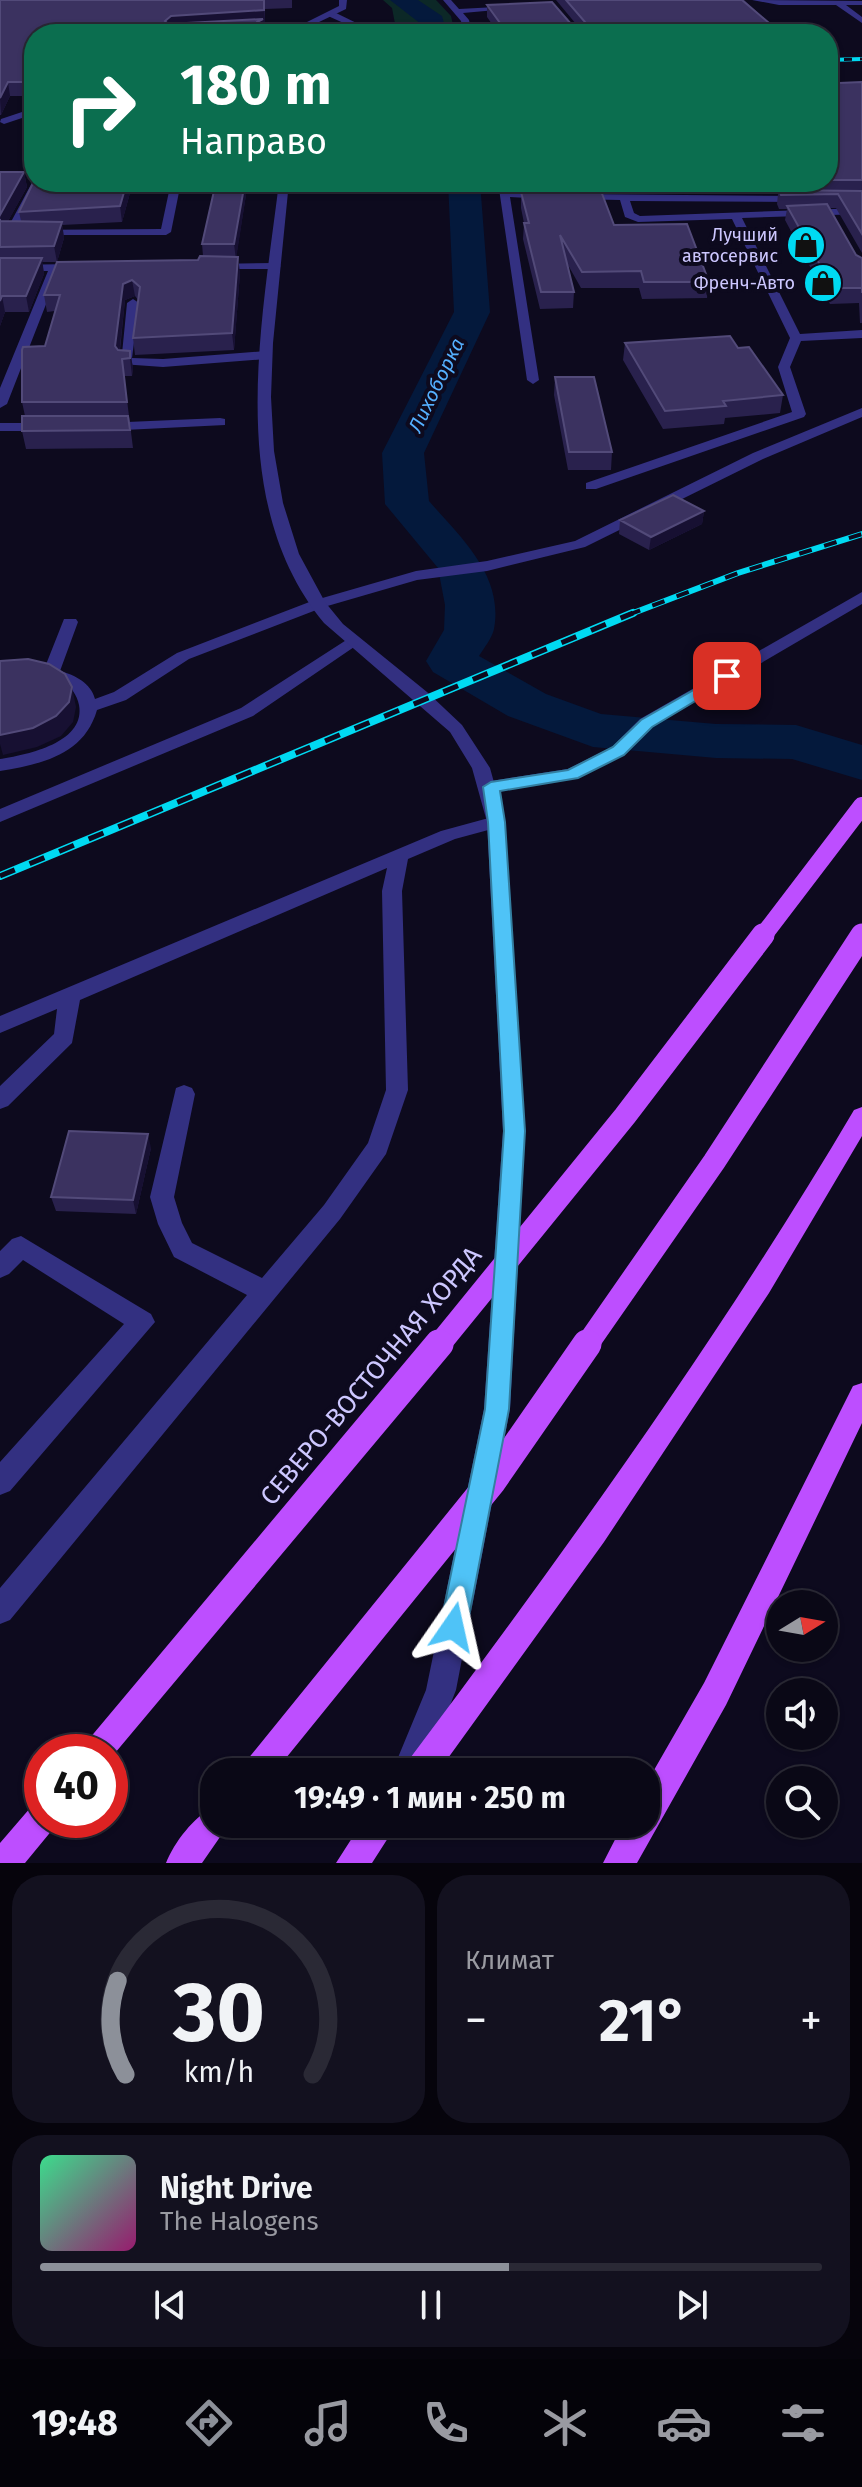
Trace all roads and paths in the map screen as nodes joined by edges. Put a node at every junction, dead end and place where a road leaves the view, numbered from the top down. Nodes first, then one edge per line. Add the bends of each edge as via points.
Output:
1 (343, 0) edge
2 (447, 0) edge
3 (756, 0) edge
4 (838, 3) junction
5 (862, 3) edge
6 (525, 8) edge
7 (458, 11) junction
8 (331, 14) junction
9 (862, 21) edge
10 (307, 24) edge
11 (353, 24) edge
12 (466, 24) edge
13 (24, 114) edge
14 (4, 121) dead end
15 (30, 192) edge
16 (174, 192) edge
17 (283, 192) edge
18 (504, 192) edge
19 (551, 192) edge
20 (624, 198) junction
21 (818, 199) edge
22 (833, 199) edge
23 (862, 199) edge
24 (862, 211) edge
25 (735, 215) junction
26 (275, 266) junction
27 (87, 267) edge
28 (197, 267) edge
29 (0, 268) edge
30 (56, 268) junction
31 (133, 303) edge
32 (862, 334) edge
33 (796, 338) junction
34 (266, 355) junction
35 (533, 380) dead end
36 (0, 404) edge
37 (862, 412) edge
38 (220, 422) dead end
39 (0, 427) edge
40 (62, 427) edge
41 (93, 427) edge
42 (591, 486) dead end
43 (862, 597) edge
44 (318, 604) junction
45 (70, 622) dead end
46 (351, 642) junction
47 (0, 671) edge
48 (52, 671) junction
49 (91, 706) junction
50 (0, 765) edge
51 (491, 787) junction
52 (862, 806) edge
53 (0, 816) edge
54 (496, 822) junction
55 (399, 856) junction
56 (862, 935) edge
57 (70, 995) junction
58 (0, 1025) edge
59 (184, 1094) dead end
60 (0, 1100) edge
61 (862, 1116) edge
62 (0, 1267) edge
63 (265, 1292) junction
64 (862, 1395) edge
65 (0, 1482) edge
66 (0, 1610) edge
67 (112, 1734) edge
68 (267, 1758) edge
69 (414, 1758) edge
70 (429, 1758) edge
71 (660, 1790) edge
72 (25, 1838) edge
73 (202, 1838) edge
74 (373, 1838) edge
75 (379, 1838) edge
76 (633, 1838) edge
77 (4, 1863) edge
78 (182, 1863) edge
79 (352, 1863) edge
80 (371, 1863) edge
81 (619, 1863) edge

1 - 8 street via 343,7
2 - 7 street
3 - 4 street
4 - 5 street
4 - 9 street
6 - 7 street
7 - 12 street
8 - 10 street
8 - 11 street
13 - 14 street
15 - 16 street via 10,233 166,232
17 - 26 street
18 - 35 street
19 - 20 street
20 - 21 street
20 - 25 street via 629,215 638,219
22 - 23 street
24 - 25 street via 832,218
25 - 33 street
26 - 28 street
26 - 34 street
27 - 30 street
29 - 30 street
30 - 36 street
31 - 34 street via 125,361
32 - 33 street
33 - 42 street via 784,367 799,414
34 - 44 street via 263,419 270,487 290,548
37 - 44 street via 758,456 580,544 416,576
38 - 41 street
39 - 40 street
43 - 51 street via 646,723 618,751 572,774
44 - 46 street
44 - 49 street via 183,656 120,696
45 - 48 street
46 - 51 street via 427,699 466,738
46 - 53 street via 247,712
47 - 48 street
48 - 49 street via 86,691
49 - 50 street via 87,724 71,742 47,756
51 - 54 street
52 - 67 main road, СЕВЕРО-ВОСТОЧНАЯ ХОРДА, bridge via 616,1129
54 - 55 street
54 - 69 street via 514,1131 497,1409 441,1690
55 - 57 street
55 - 63 street via 392,891 397,1090 378,1147
56 - 68 main road, bridge via 714,1162 492,1481
57 - 58 street
57 - 60 street via 64,1037
59 - 63 street via 162,1197 170,1224 183,1250
61 - 70 main road via 809,1210 591,1541
62 - 65 street via 21,1246 142,1322
63 - 66 street
64 - 71 main road via 715,1694
72 - 77 main road
73 - 78 main road
74 - 79 main road
75 - 80 street
76 - 81 main road

